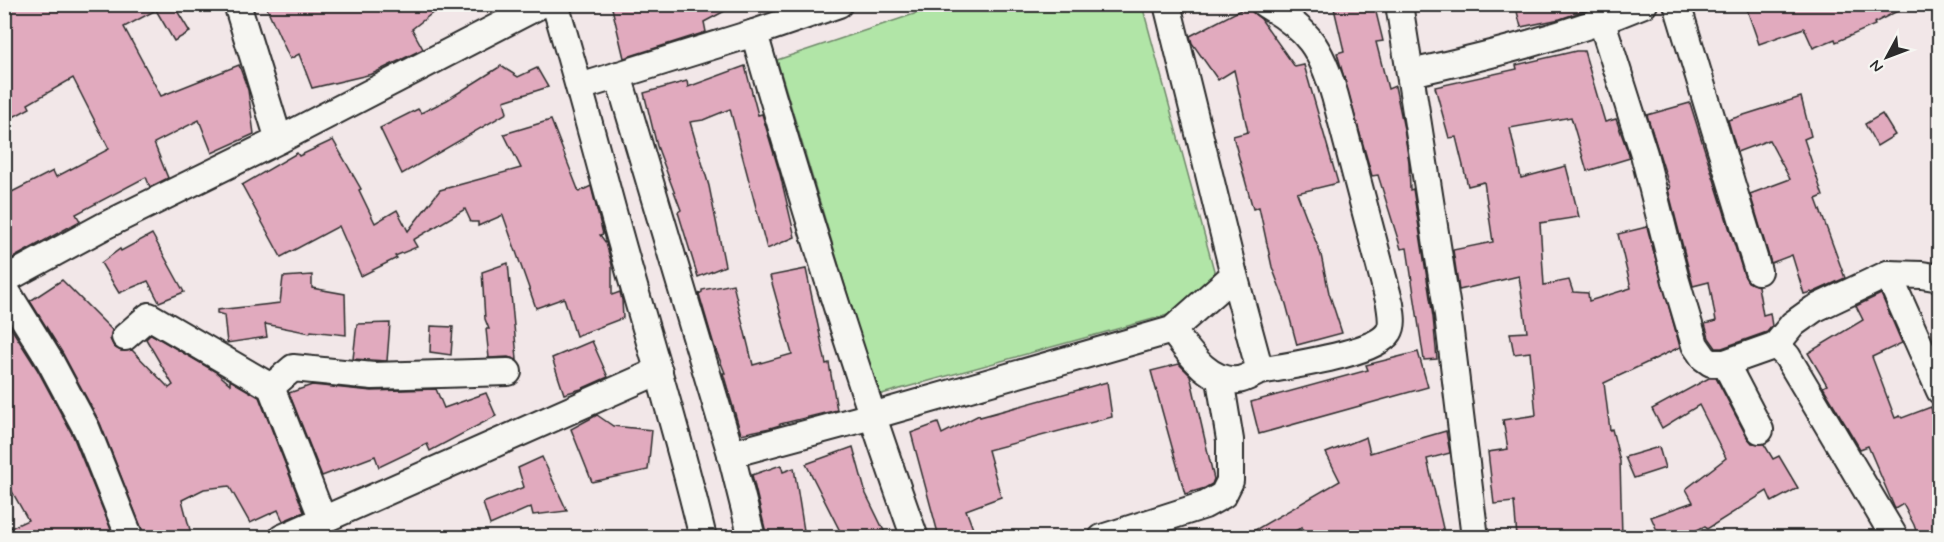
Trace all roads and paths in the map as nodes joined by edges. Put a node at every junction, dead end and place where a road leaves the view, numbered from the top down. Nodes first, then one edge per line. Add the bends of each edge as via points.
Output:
1 (237, 4) edge
2 (542, 4) edge
3 (555, 4) edge
4 (839, 4) edge
5 (1167, 4) edge
6 (1264, 4) edge
7 (1399, 4) edge
8 (1644, 4) edge
9 (1677, 4) edge
10 (1602, 22) junction
11 (754, 33) junction
12 (1411, 73) junction
13 (618, 75) junction
14 (580, 87) junction
15 (279, 140) junction
16 (1758, 272) dead end
17 (1888, 274) junction
18 (1234, 275) junction
19 (1940, 278) edge
20 (4, 280) edge
21 (4, 287) edge
22 (1172, 330) junction
23 (125, 337) dead end
24 (1776, 345) junction
25 (1725, 363) junction
26 (659, 371) junction
27 (1260, 371) junction
28 (508, 372) dead end
29 (1220, 379) junction
30 (271, 387) junction
31 (1940, 391) edge
32 (872, 417) junction
33 (1760, 430) dead end
34 (730, 454) junction
35 (323, 520) junction
36 (130, 537) edge
37 (282, 537) edge
38 (703, 537) edge
39 (753, 537) edge
40 (915, 537) edge
41 (1102, 537) edge
42 (1475, 537) edge
43 (1895, 537) edge

1 - 15 street
2 - 15 street
3 - 14 street
4 - 11 street
5 - 18 street
6 - 27 street via 1284,15 1321,54 1392,320 1390,331 1369,347
7 - 12 street
8 - 10 street
9 - 16 street
10 - 12 street via 1503,52
10 - 25 street via 1644,154 1695,345 1711,363
11 - 13 street
11 - 32 street
12 - 42 street via 1448,315
13 - 14 street
13 - 34 street
14 - 26 street
15 - 20 street
17 - 19 street
17 - 24 street via 1814,309
17 - 31 street
18 - 22 street
18 - 27 street
21 - 36 street via 87,430
22 - 29 street via 1202,367
22 - 32 street
23 - 30 street via 149,316
24 - 25 street
24 - 43 street
25 - 33 street
26 - 35 street
26 - 38 street
27 - 29 street via 1239,380
28 - 30 street via 372,376 293,368
29 - 41 street via 1230,440 1230,481 1223,495 1205,505
30 - 35 street
32 - 34 street
32 - 40 street
34 - 39 street
35 - 37 street

